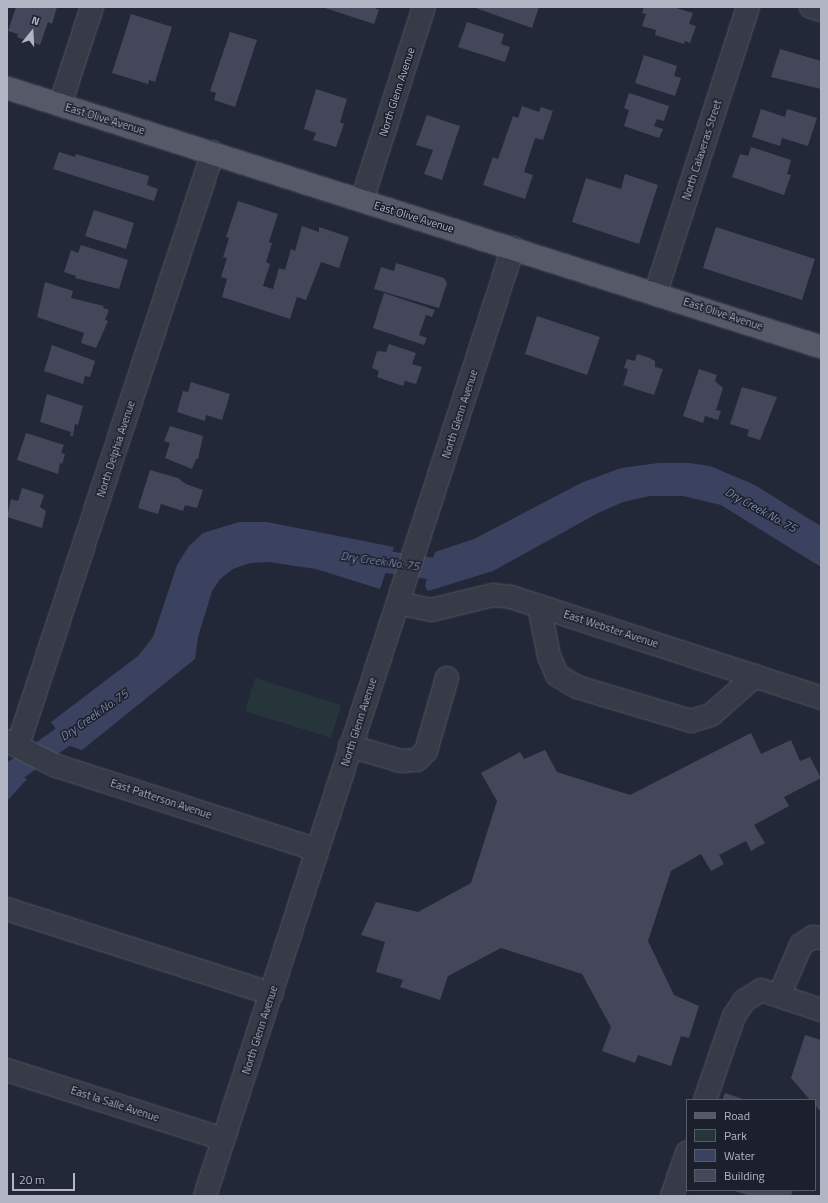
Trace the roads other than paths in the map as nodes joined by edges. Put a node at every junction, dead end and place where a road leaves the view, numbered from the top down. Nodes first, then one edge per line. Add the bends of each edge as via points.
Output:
1 (92, 7) edge
2 (424, 7) edge
3 (748, 7) edge
4 (811, 7) edge
5 (821, 10) edge
6 (7, 88) edge
7 (60, 105) junction
8 (213, 152) junction
9 (362, 200) junction
10 (513, 248) junction
11 (656, 292) junction
12 (821, 347) edge
13 (398, 603) junction
14 (539, 606) junction
15 (754, 676) junction
16 (447, 678) dead end
17 (821, 698) edge
18 (15, 744) edge
19 (350, 746) junction
20 (318, 850) junction
21 (7, 909) edge
22 (821, 938) edge
23 (770, 993) junction
24 (272, 994) junction
25 (821, 1010) edge
26 (7, 1070) edge
27 (705, 1099) edge
28 (223, 1139) junction
29 (686, 1156) edge
30 (205, 1196) edge
31 (672, 1196) edge

1 - 7 street
2 - 9 street, North Glenn Avenue
3 - 11 street, North Calaveras Street
4 - 5 street
6 - 7 main road, East Olive Avenue
7 - 8 main road, East Olive Avenue
8 - 9 main road, East Olive Avenue
8 - 18 street, North Delphia Avenue
9 - 10 main road, East Olive Avenue
10 - 11 main road, East Olive Avenue
10 - 13 street, North Glenn Avenue
11 - 12 main road, East Olive Avenue
13 - 14 street, East Webster Avenue via 431,610 493,595 511,597
13 - 19 street, North Glenn Avenue
14 - 15 street, East Webster Avenue
14 - 15 street via 554,669 558,675 577,687 691,721 711,715
15 - 17 street, East Webster Avenue
16 - 19 street via 426,752 417,760 401,761
18 - 20 street, East Patterson Avenue via 44,760
19 - 20 street, North Glenn Avenue
20 - 24 street, North Glenn Avenue
21 - 24 street
22 - 23 street via 813,937 800,945
23 - 25 street
23 - 27 street via 744,1001 734,1016
24 - 28 street, North Glenn Avenue
26 - 28 street, East la Salle Avenue
28 - 30 street, North Glenn Avenue
29 - 31 street

